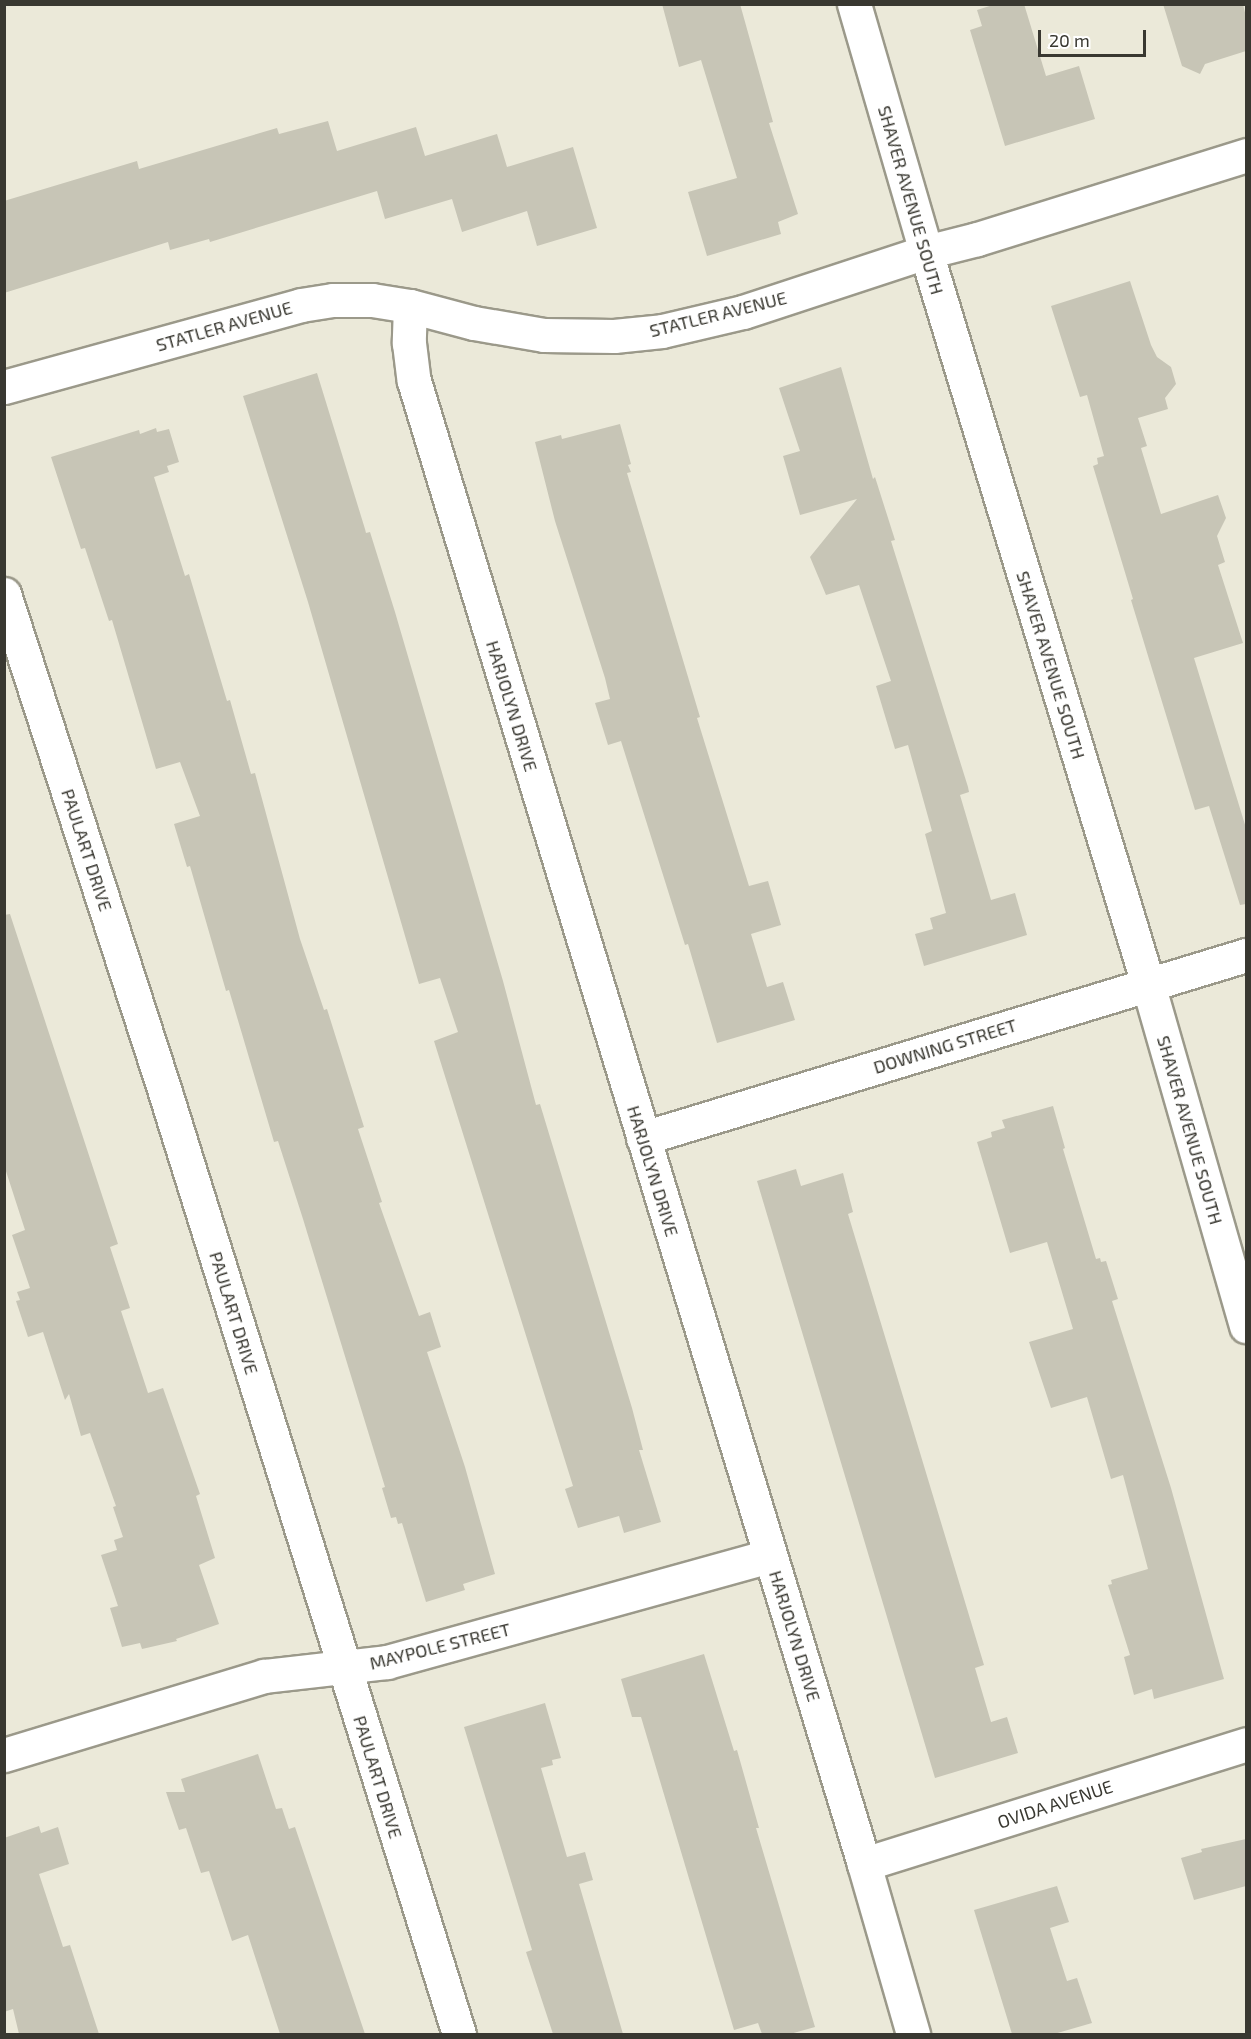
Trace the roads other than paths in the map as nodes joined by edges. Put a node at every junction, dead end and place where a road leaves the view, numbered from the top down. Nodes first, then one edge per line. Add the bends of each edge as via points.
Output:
1 (854, 4) edge
2 (1246, 155) edge
3 (926, 252) junction
4 (410, 306) junction
5 (4, 387) edge
6 (4, 594) edge
7 (1246, 955) edge
8 (1148, 984) junction
9 (643, 1138) junction
10 (1246, 1326) edge
11 (770, 1556) junction
12 (344, 1668) junction
13 (1246, 1744) edge
14 (4, 1755) edge
15 (864, 1864) junction
16 (459, 2034) edge
17 (913, 2034) edge

1 - 3 street, SHAVER AVENUE SOUTH
2 - 3 street, STATLER AVENUE
3 - 4 street, STATLER AVENUE via 743,312 652,332 614,336 544,335 474,323
3 - 8 street, SHAVER AVENUE SOUTH
4 - 5 street, STATLER AVENUE via 372,300 301,304
4 - 9 street, HARJOLYN DRIVE via 414,381
6 - 12 street, PAULART DRIVE
7 - 8 street, DOWNING STREET
8 - 9 street, DOWNING STREET
8 - 10 street, SHAVER AVENUE SOUTH
9 - 11 street, HARJOLYN DRIVE
11 - 12 street, MAYPOLE STREET via 387,1662
11 - 15 street, HARJOLYN DRIVE
12 - 14 street, MAYPOLE STREET via 264,1676
12 - 16 street, PAULART DRIVE
13 - 15 street, OVIDA AVENUE
15 - 17 street, HARJOLYN DRIVE

